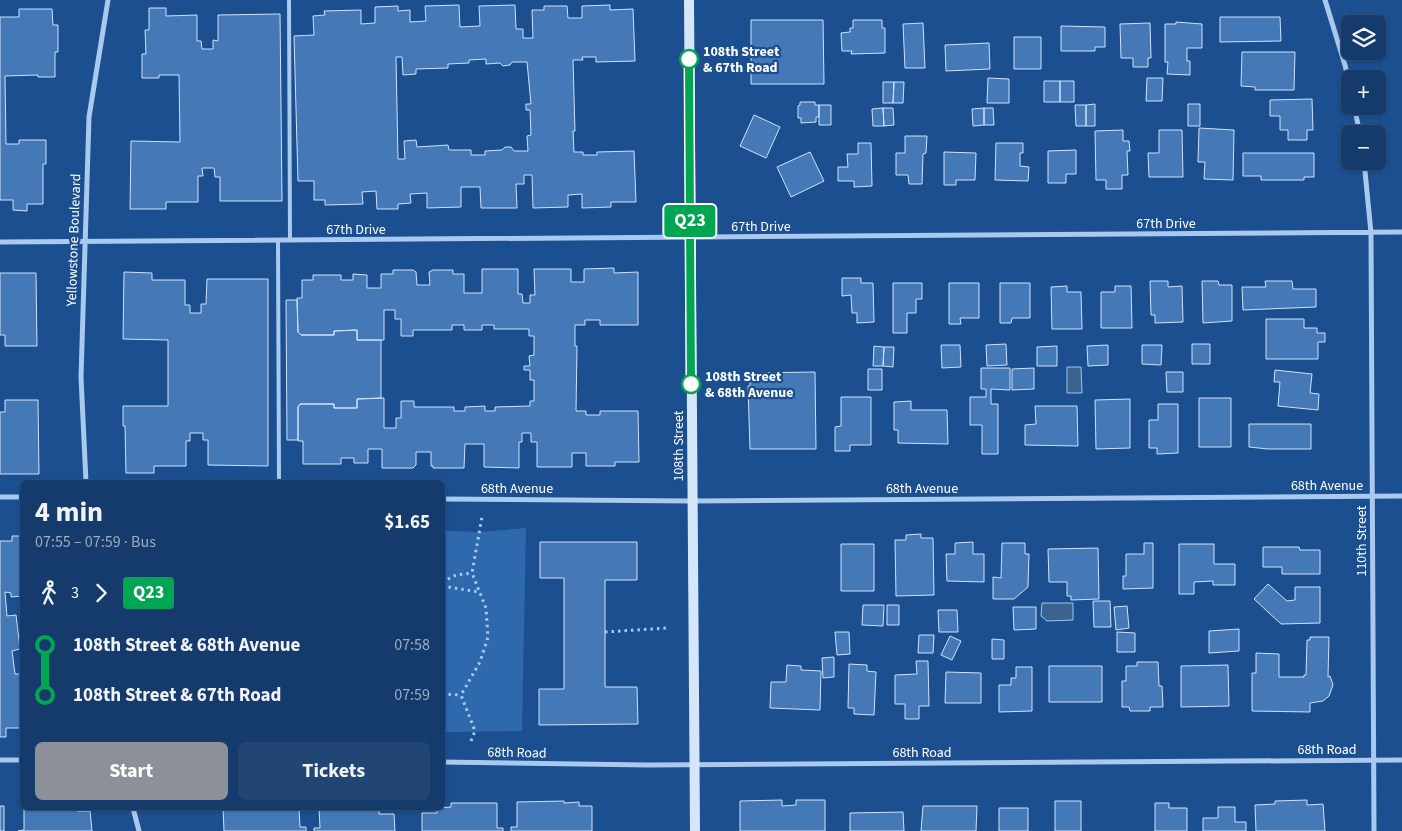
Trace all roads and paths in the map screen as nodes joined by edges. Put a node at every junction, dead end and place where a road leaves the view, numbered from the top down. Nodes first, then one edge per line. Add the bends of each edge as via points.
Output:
1 (108, 0) edge
2 (289, 0) edge
3 (689, 0) edge
4 (1324, 0) edge
5 (1347, 70) edge
6 (1365, 170) edge
7 (1402, 232) edge
8 (1371, 233) junction
9 (690, 238) junction
10 (278, 240) junction
11 (290, 240) junction
12 (84, 241) junction
13 (0, 242) edge
14 (86, 480) edge
15 (279, 480) edge
16 (1372, 496) junction
17 (1402, 496) edge
18 (0, 497) edge
19 (20, 497) edge
20 (445, 499) edge
21 (692, 501) junction
22 (482, 517) dead end
23 (472, 573) junction
24 (445, 580) edge
25 (445, 586) edge
26 (480, 592) junction
27 (667, 628) dead end
28 (605, 632) dead end
29 (445, 694) edge
30 (461, 695) junction
31 (470, 741) dead end
32 (0, 760) edge
33 (20, 760) edge
34 (1374, 760) junction
35 (1402, 760) edge
36 (445, 762) edge
37 (694, 764) junction
38 (134, 810) edge
39 (139, 831) edge
40 (695, 831) edge
41 (1374, 831) edge

1 - 12 street, Yellowstone Boulevard via 89,117
2 - 11 lane
3 - 9 main road, 108th Street
4 - 5 street
6 - 8 street, 110th Street
7 - 8 street, 67th Drive
8 - 9 street, 67th Drive
8 - 16 street, 110th Street
9 - 11 street, 67th Drive
9 - 21 main road, 108th Street
10 - 11 street, 67th Drive
10 - 12 street, 67th Drive
10 - 15 lane
12 - 13 street, 67th Drive
12 - 14 street, Yellowstone Boulevard via 81,377
16 - 17 street, 68th Avenue
16 - 21 street, 68th Avenue
16 - 34 street, 110th Street
18 - 19 street
20 - 21 street, 68th Avenue
21 - 37 main road, 108th Street
22 - 23 path
23 - 24 path
23 - 26 path
25 - 26 path
26 - 30 path via 486,608 488,637 480,662
27 - 28 path
29 - 30 path
30 - 31 path via 475,731
32 - 33 street
34 - 35 street, 68th Road
34 - 37 street, 68th Road
34 - 41 street, 110th Street
36 - 37 street, 68th Road
37 - 40 main road, 108th Street
38 - 39 street

